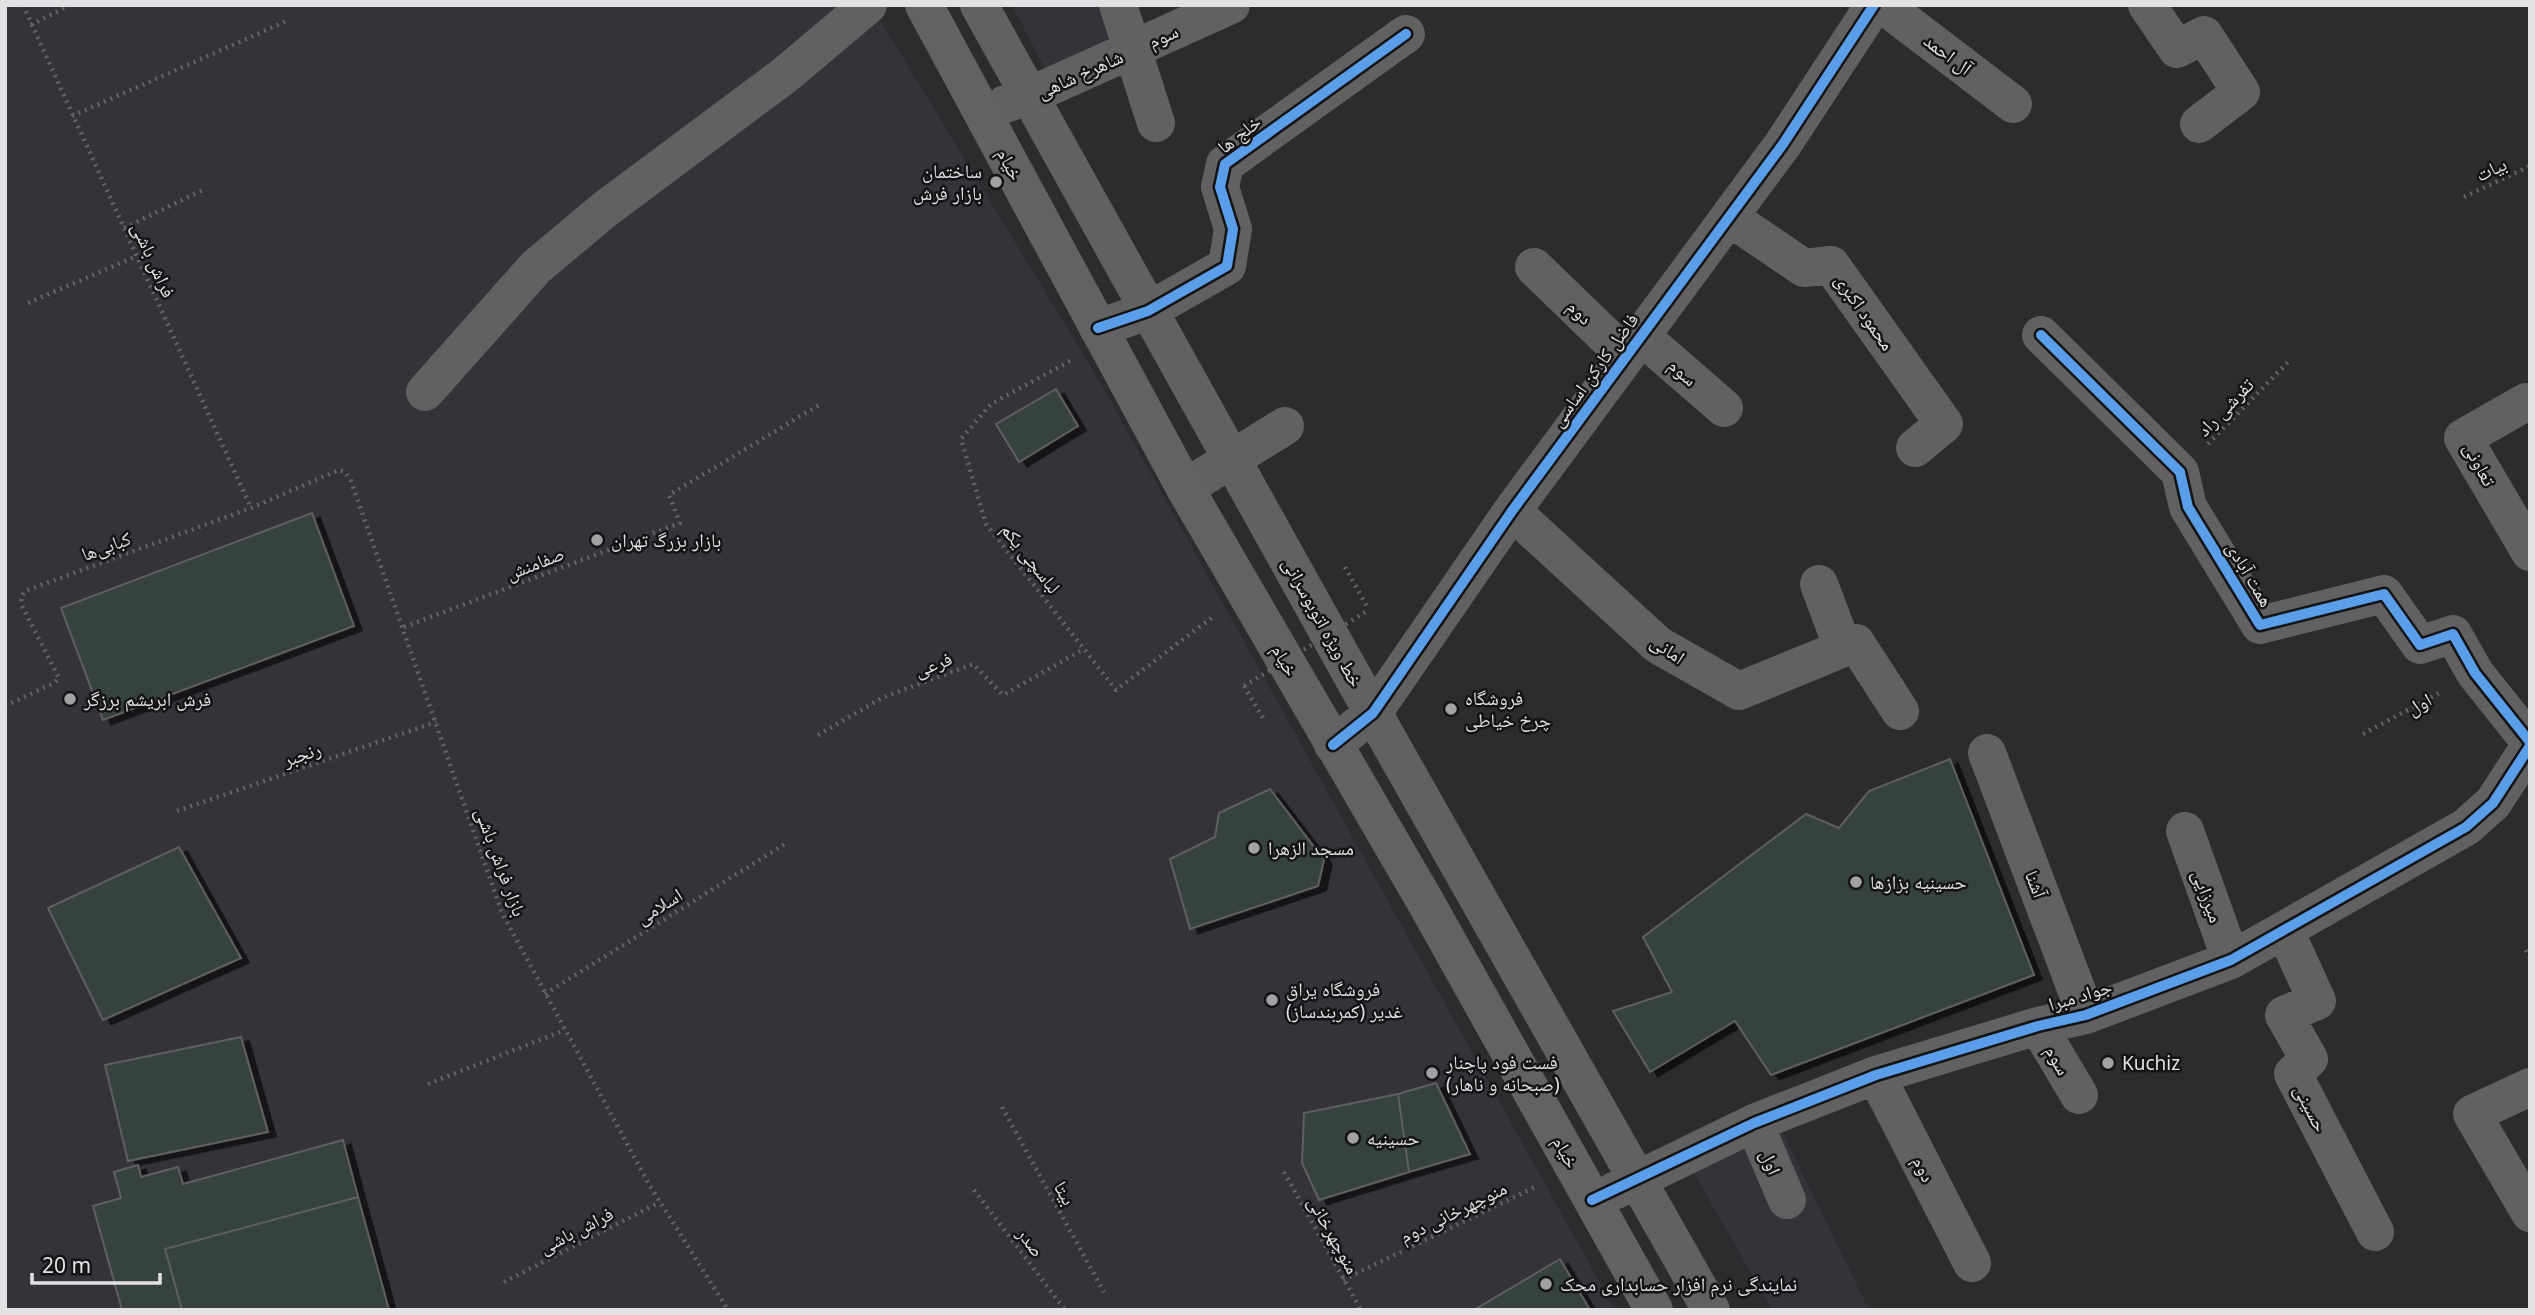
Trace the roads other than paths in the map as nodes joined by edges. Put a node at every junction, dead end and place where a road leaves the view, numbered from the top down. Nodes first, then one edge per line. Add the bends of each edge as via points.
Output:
1 (868, 5) edge
2 (924, 5) edge
3 (979, 5) edge
4 (1118, 5) edge
5 (1231, 5) edge
6 (1874, 5) edge
7 (1883, 5) edge
8 (2147, 5) edge
9 (1406, 34) dead end
10 (1133, 50) junction
11 (1029, 96) junction
12 (2012, 104) dead end
13 (982, 112) junction
14 (1156, 123) dead end
15 (2199, 124) dead end
16 (1730, 217) junction
17 (1534, 267) dead end
18 (1148, 311) junction
19 (1101, 335) junction
20 (2041, 335) dead end
21 (1634, 346) junction
22 (425, 392) dead end
23 (2526, 402) dead end
24 (1724, 408) dead end
25 (1284, 426) dead end
26 (1915, 448) dead end
27 (1230, 457) junction
28 (1185, 488) junction
29 (1512, 511) junction
30 (2530, 552) edge
31 (1819, 584) dead end
32 (1850, 645) junction
33 (1900, 711) dead end
34 (1373, 713) junction
35 (2530, 744) edge
36 (1333, 745) junction
37 (1987, 753) dead end
38 (2185, 831) dead end
39 (2285, 931) junction
40 (2231, 960) junction
41 (2086, 1015) junction
42 (2038, 1026) junction
43 (1876, 1075) junction
44 (2530, 1087) edge
45 (2078, 1095) dead end
46 (1754, 1123) junction
47 (1636, 1181) junction
48 (1584, 1184) junction
49 (1787, 1200) dead end
50 (2530, 1213) edge
51 (2375, 1232) dead end
52 (1972, 1264) dead end
53 (1654, 1310) edge
54 (1711, 1310) edge

1 - 22 street via 785,75 604,210 536,267
2 - 13 main road, خیام
3 - 11 street, خط ویژه اتوبوسرانی
4 - 10 street, شاهرخ شاهی
5 - 10 street, سوم
6 - 16 street, فاضل کارکن اساسی
7 - 12 street, آل احمد
8 - 15 street via 2177,49 2204,35 2241,92
9 - 18 street, خلج ها via 1226,164 1220,187 1233,229 1227,266
10 - 11 street, شاهرخ شاهی
10 - 14 street
11 - 13 street, شاهرخ شاهی
11 - 18 street, خط ویژه اتوبوسرانی
13 - 19 main road, خیام
16 - 21 street, فاضل کارکن اساسی
16 - 26 street, محمود اکبری via 1804,268 1831,265 1944,424
17 - 21 street, دوم
18 - 19 street, خلج ها
18 - 27 street, خط ویژه اتوبوسرانی
19 - 28 main road, خیام
20 - 35 street, همت آبادی via 2180,472 2188,507 2260,625 2384,594 2420,645 2453,634 2476,673
21 - 24 street, سوم
21 - 29 street, فاضل کارکن اساسی
23 - 30 street, تعاونی via 2463,438
25 - 27 street
27 - 28 street
27 - 34 street, خط ویژه اتوبوسرانی
28 - 36 main road, خیام
29 - 32 street, امانی via 1658,645 1739,691
29 - 34 street, فاضل کارکن اساسی
31 - 32 street
32 - 33 street
34 - 36 street, فاضل کارکن اساسی
34 - 47 street, خط ویژه اتوبوسرانی
35 - 39 street, جواد مبرا via 2493,803 2466,827
36 - 48 main road, خیام
37 - 41 street, آشنا
38 - 40 street, میرزایی
39 - 40 street, جواد مبرا
39 - 51 street, حسینی via 2317,1001 2284,1014 2309,1059 2293,1074
40 - 41 street, جواد مبرا
41 - 42 street, جواد مبرا
42 - 43 street, جواد مبرا
42 - 45 street, سوم
43 - 46 street, جواد مبرا
43 - 52 street, دوم
44 - 50 street via 2472,1114
46 - 47 street, جواد مبرا
46 - 49 street, اول
47 - 48 street, جواد مبرا
47 - 54 street, خط ویژه اتوبوسرانی
48 - 53 main road, خیام

